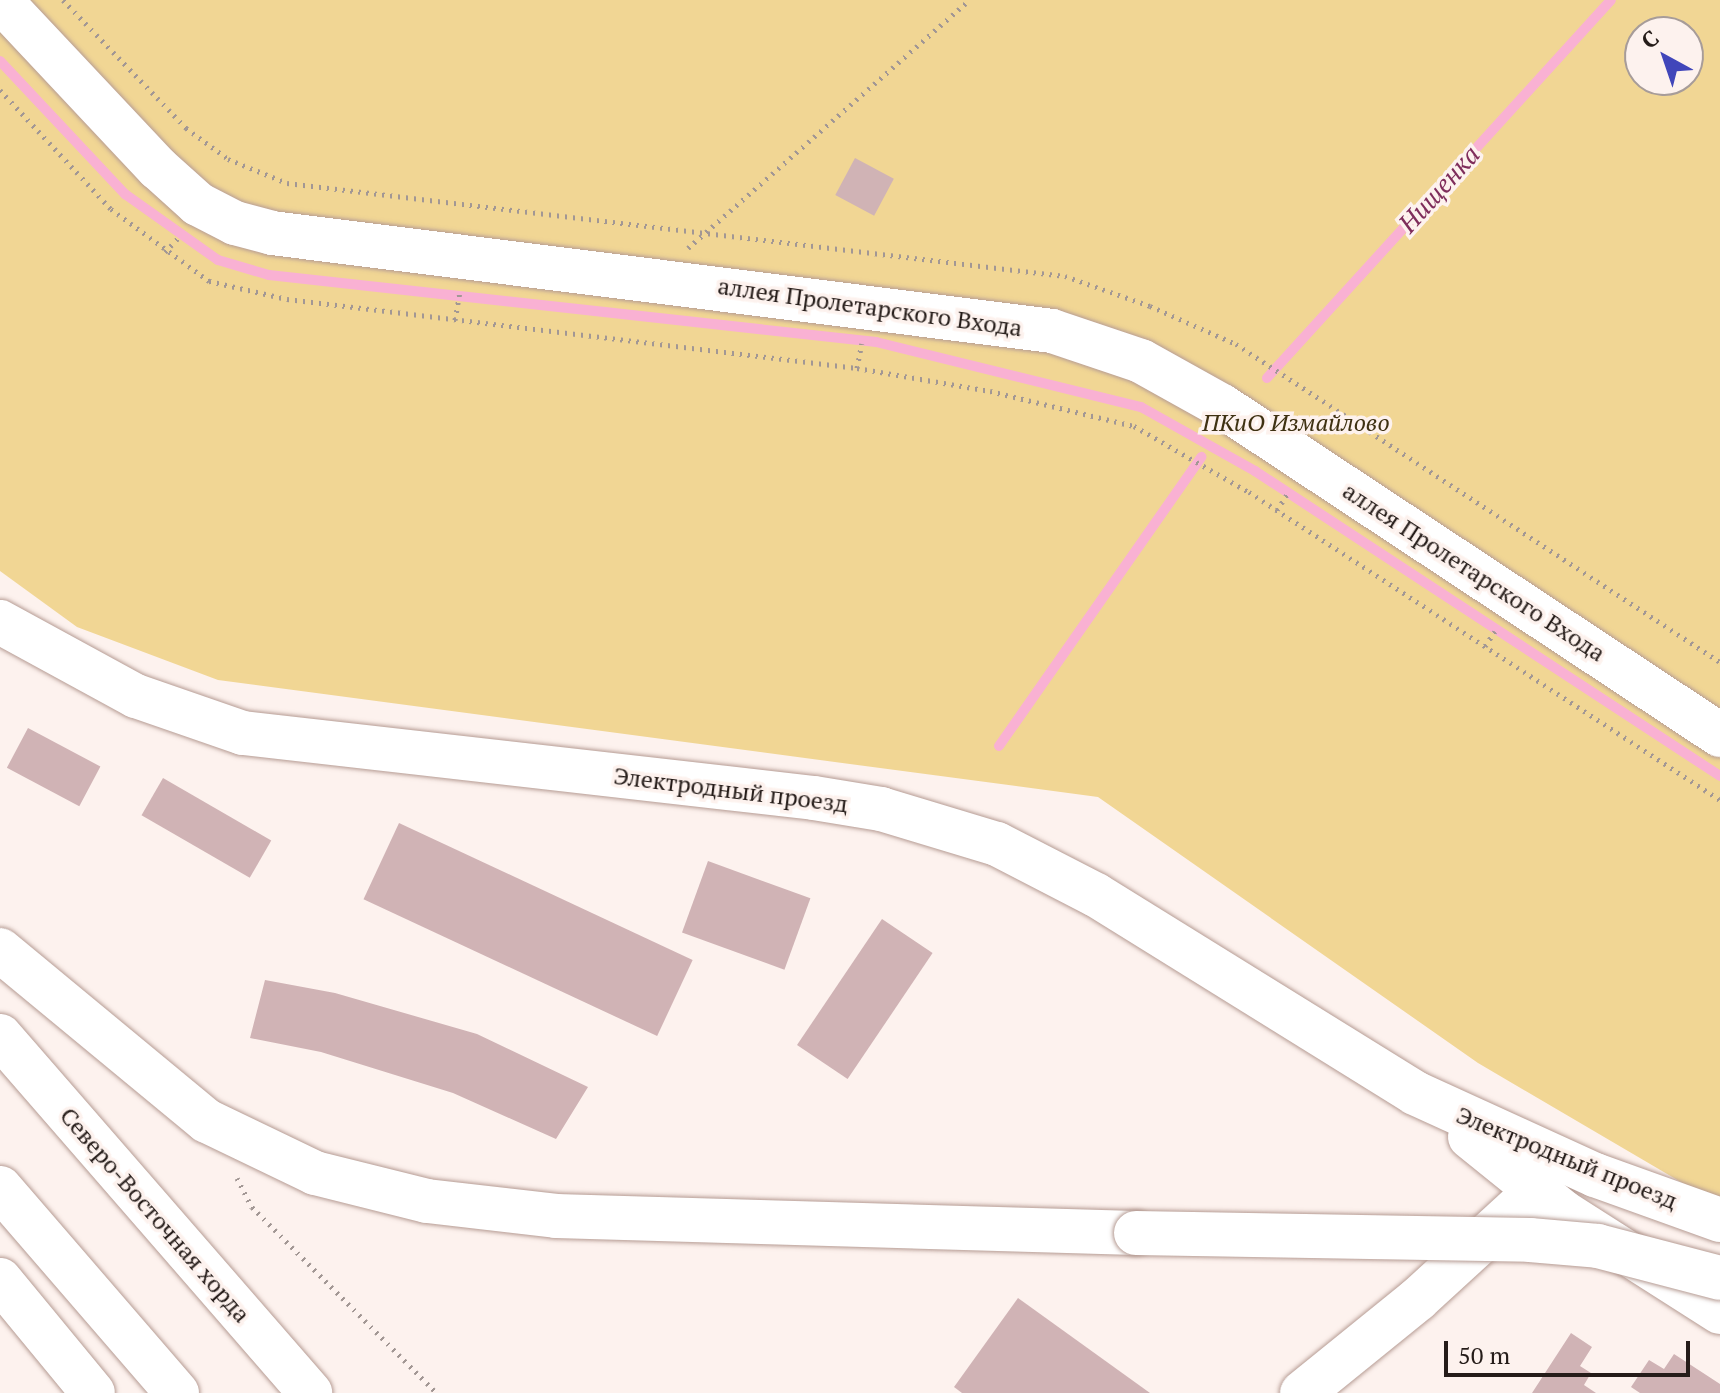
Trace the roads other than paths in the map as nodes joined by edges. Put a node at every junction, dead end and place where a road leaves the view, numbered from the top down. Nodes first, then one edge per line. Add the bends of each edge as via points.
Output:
1 (0, 0) edge
2 (0, 622) edge
3 (1720, 735) edge
4 (0, 950) edge
5 (0, 1036) edge
6 (1415, 1093) junction
7 (0, 1188) edge
8 (1536, 1191) junction
9 (1720, 1220) edge
10 (1720, 1278) edge
11 (0, 1280) edge
12 (1720, 1312) edge
13 (93, 1393) edge
14 (177, 1393) edge
15 (310, 1393) edge
16 (1302, 1393) edge

1 - 3 street, аллея Пролетарского Входа via 158,168 198,204 235,223 272,233 1052,331 1141,361 1222,406
2 - 6 street, Электродный проезд via 136,696 243,733 814,798 881,809 985,839 1096,895
4 - 10 street, bridge via 207,1121 315,1173 413,1198 556,1216 1530,1240 1598,1246
5 - 15 street, Северо-Восточная хорда
6 - 8 street, Электродный проезд
6 - 9 street, Электродный проезд via 1595,1175
7 - 14 street
8 - 12 street, Электродный проезд
8 - 16 street via 1418,1299
11 - 13 street

